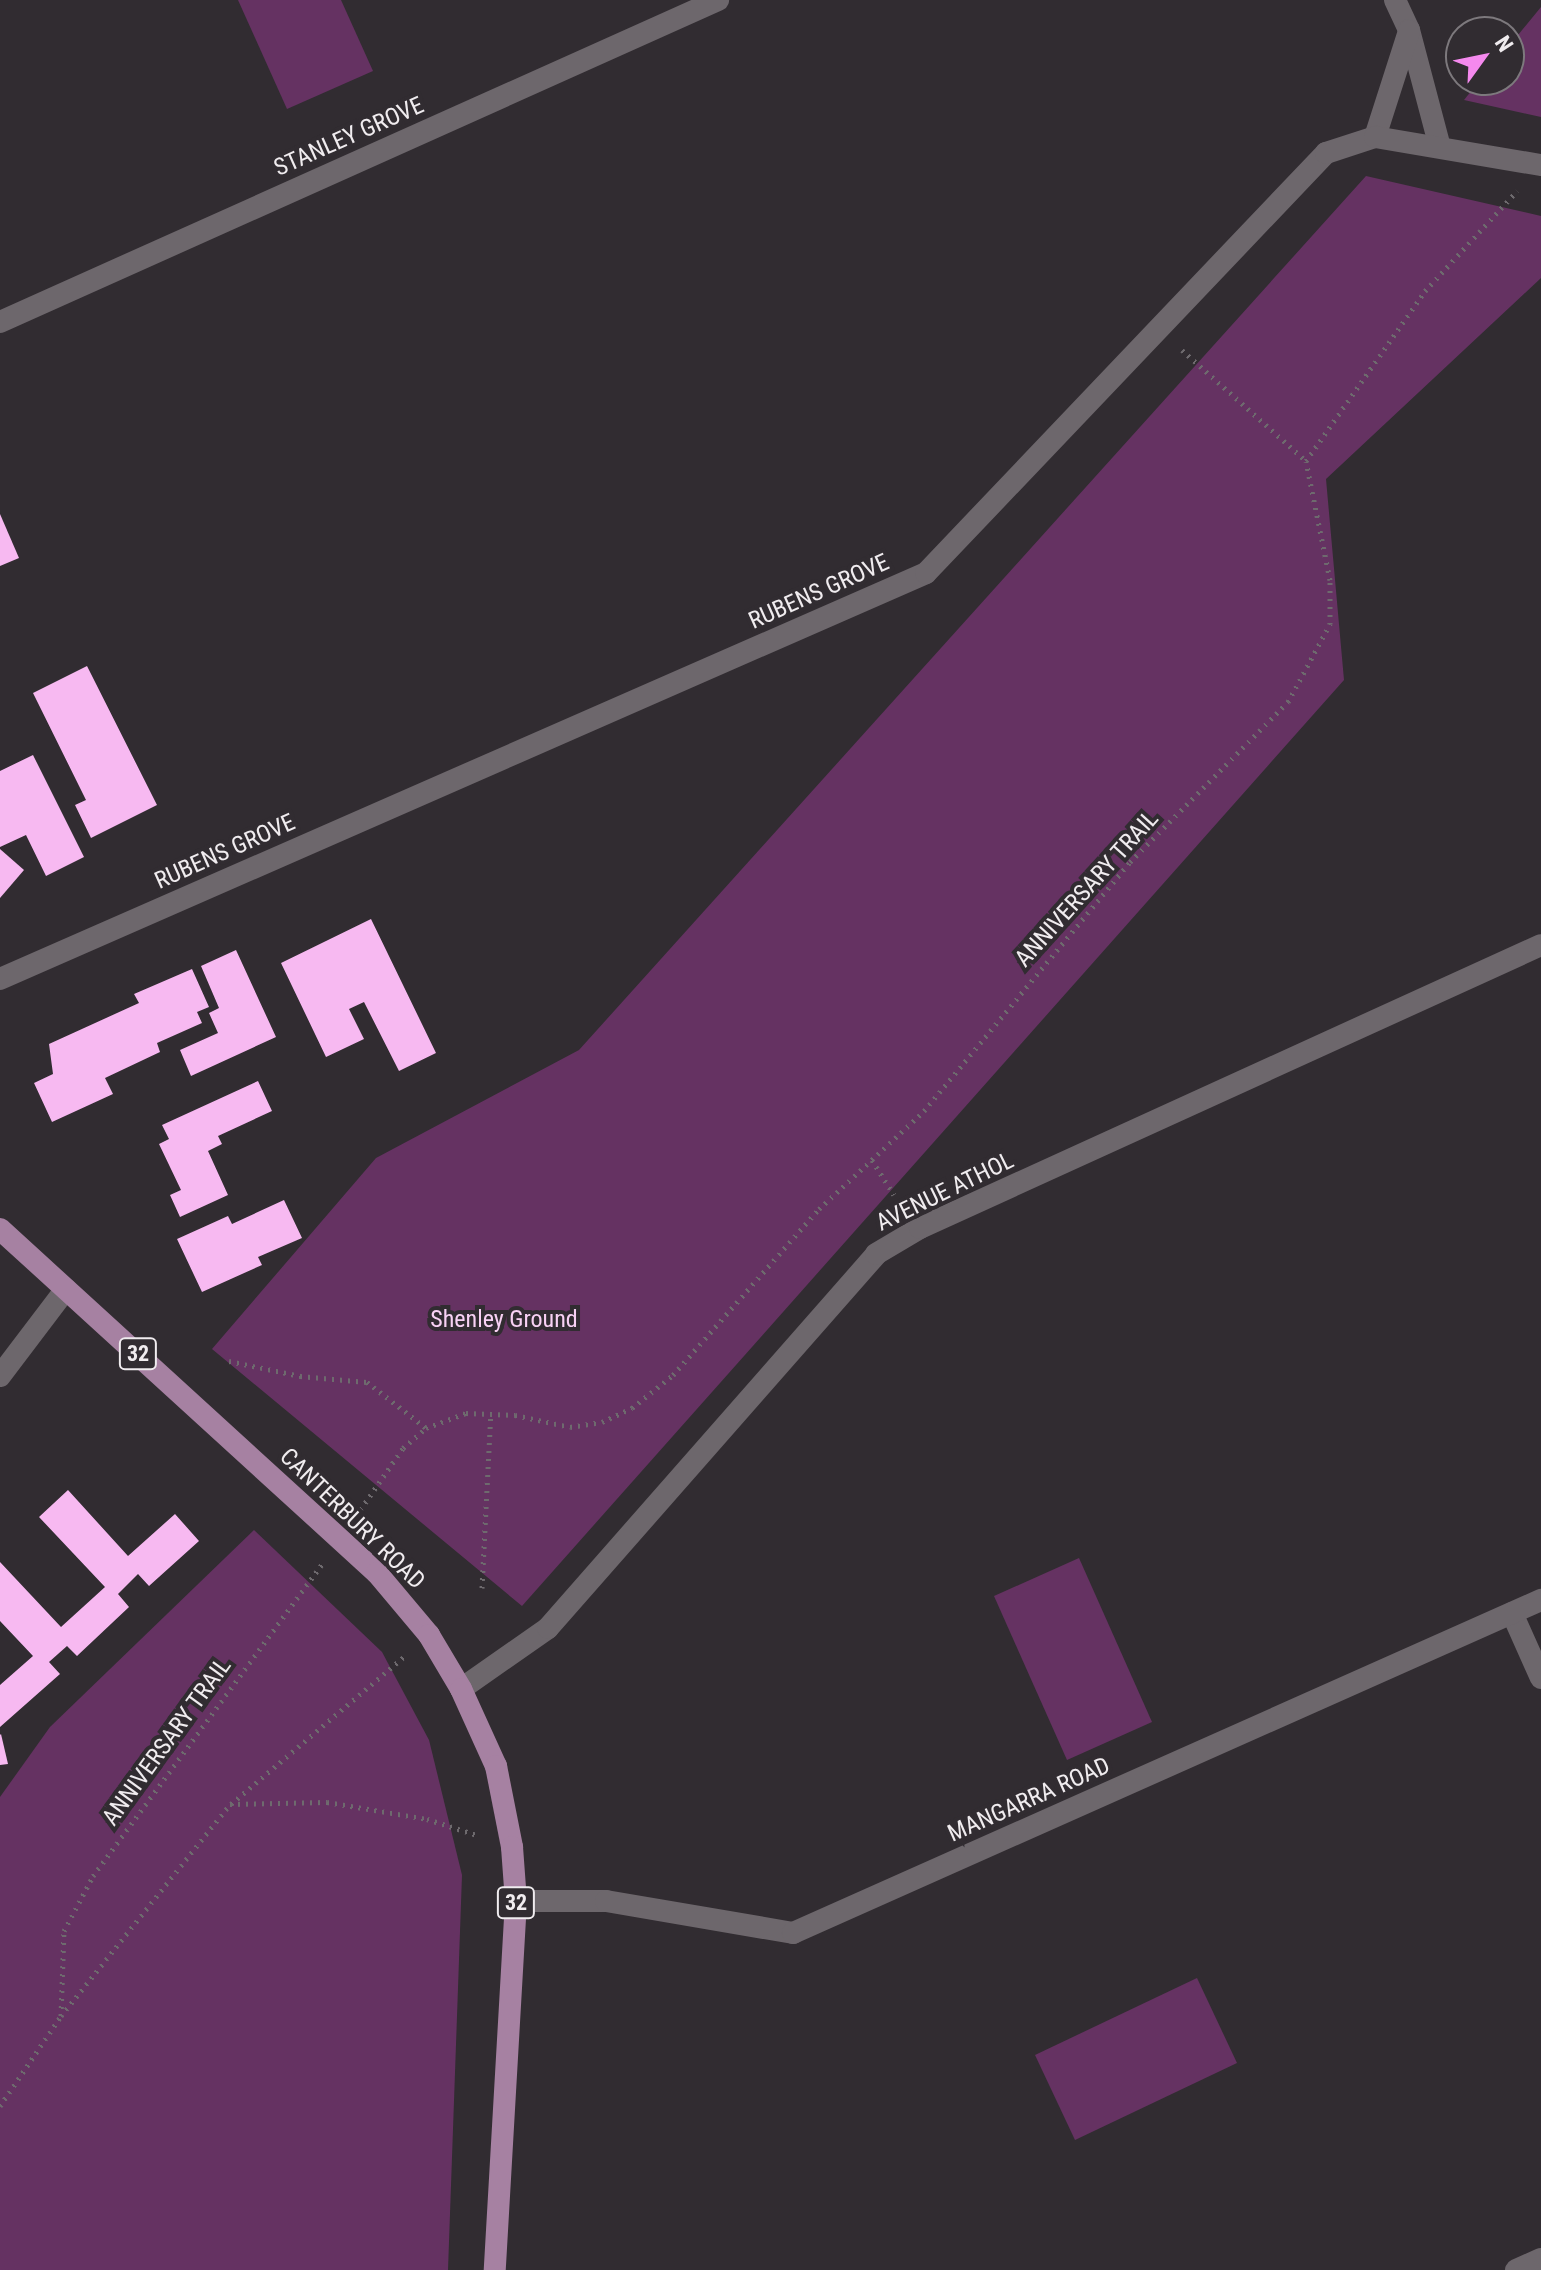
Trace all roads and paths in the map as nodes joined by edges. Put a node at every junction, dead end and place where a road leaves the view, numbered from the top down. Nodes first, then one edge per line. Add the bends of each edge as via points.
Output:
1 (718, 0) edge
2 (1395, 0) edge
3 (1409, 30) junction
4 (1375, 137) junction
5 (1440, 147) junction
6 (1541, 165) edge
7 (1520, 188) dead end
8 (0, 322) edge
9 (1159, 330) junction
10 (1306, 461) junction
11 (1541, 945) edge
12 (0, 979) edge
13 (872, 1160) junction
14 (894, 1195) dead end
15 (0, 1229) edge
16 (66, 1289) junction
17 (229, 1361) dead end
18 (0, 1376) edge
19 (491, 1413) junction
20 (426, 1428) junction
21 (348, 1526) dead end
22 (330, 1552) dead end
23 (482, 1588) dead end
24 (1541, 1600) edge
25 (1512, 1613) junction
26 (429, 1635) junction
27 (1541, 1678) edge
28 (461, 1689) junction
29 (230, 1804) junction
30 (512, 1847) junction
31 (516, 1901) junction
32 (61, 2016) junction
33 (0, 2106) edge
34 (1541, 2259) edge
35 (495, 2270) edge
36 (1516, 2270) edge

1 - 8 street, STANLEY GROVE
2 - 3 street
3 - 4 street
3 - 5 street
4 - 5 street, RUBENS GROVE
4 - 9 street, RUBENS GROVE via 1326,153
5 - 6 street, RUBENS GROVE
7 - 10 path via 1425,291
9 - 10 path
9 - 12 street, RUBENS GROVE via 926,573
10 - 13 path, ANNIVERSARY TRAIL via 1330,580 1330,624 1288,702 1130,862 924,1111
11 - 28 street, AVENUE ATHOL via 920,1228 876,1254 548,1628
13 - 14 path
13 - 19 path, ANNIVERSARY TRAIL via 819,1209 673,1375 632,1408 602,1422 570,1427
15 - 16 main road, CANTERBURY ROAD / 32
16 - 18 street
16 - 26 main road, CANTERBURY ROAD / 32 via 377,1573
17 - 20 path via 300,1376 367,1382
19 - 20 path, ANNIVERSARY TRAIL via 466,1413
19 - 23 path
20 - 21 path, ANNIVERSARY TRAIL via 403,1448
22 - 32 path, ANNIVERSARY TRAIL via 93,1876 64,1931
24 - 25 street, MANGARRA ROAD
25 - 27 street
25 - 31 street, MANGARRA ROAD via 793,1933 606,1901
26 - 28 main road, CANTERBURY ROAD / 32
26 - 29 path
28 - 30 main road, CANTERBURY ROAD / 32 via 496,1766
29 - 30 path via 327,1802 427,1819
29 - 32 path
30 - 31 main road, CANTERBURY ROAD / 32
31 - 35 main road, CANTERBURY ROAD / 32
32 - 33 path
34 - 36 street

